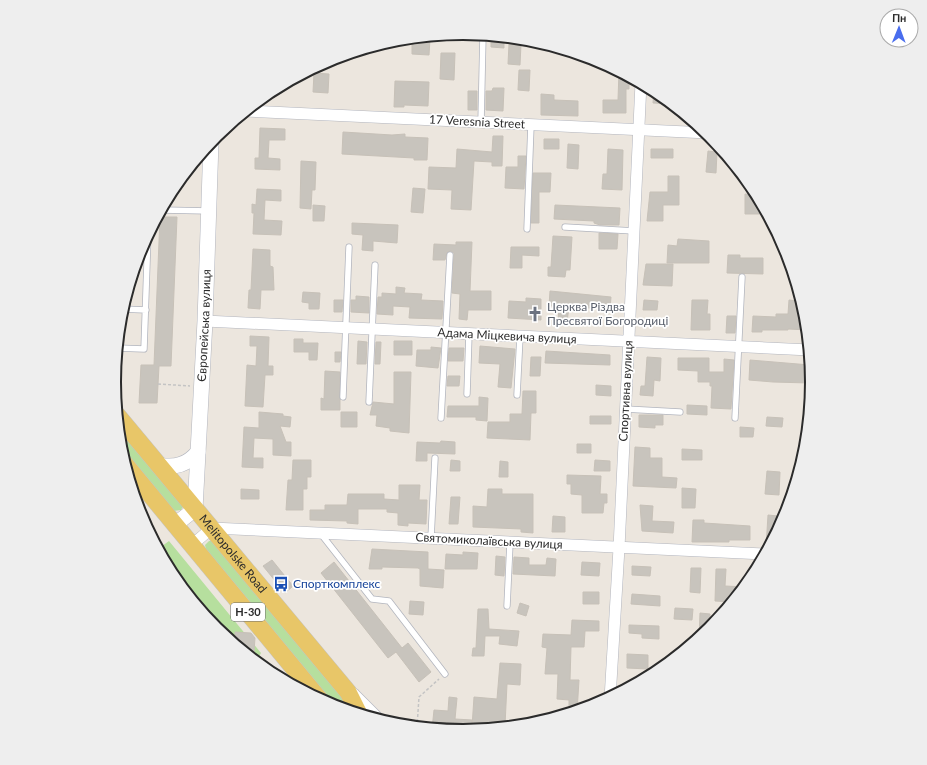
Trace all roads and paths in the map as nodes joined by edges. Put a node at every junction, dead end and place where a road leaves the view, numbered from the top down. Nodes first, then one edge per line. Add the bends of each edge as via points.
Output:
1 (483, 41) edge
2 (641, 90) edge
3 (255, 111) edge
4 (481, 122) junction
5 (531, 125) junction
6 (639, 130) junction
7 (698, 133) edge
8 (211, 152) edge
9 (168, 210) edge
10 (209, 211) junction
11 (565, 227) dead end
12 (527, 229) dead end
13 (634, 231) junction
14 (349, 248) dead end
15 (148, 250) edge
16 (450, 255) dead end
17 (375, 265) dead end
18 (742, 277) dead end
19 (130, 309) edge
20 (146, 310) junction
21 (205, 321) junction
22 (347, 328) junction
23 (371, 329) junction
24 (445, 333) junction
25 (469, 334) junction
26 (520, 336) junction
27 (628, 342) junction
28 (739, 347) junction
29 (123, 348) edge
30 (804, 350) edge
31 (158, 384) dead end
32 (202, 386) junction
33 (467, 394) dead end
34 (517, 395) dead end
35 (343, 397) dead end
36 (369, 402) dead end
37 (625, 409) junction
38 (680, 412) dead end
39 (441, 418) dead end
40 (735, 418) dead end
41 (124, 423) edge
42 (198, 452) junction
43 (435, 458) dead end
44 (159, 465) junction
45 (134, 474) edge
46 (195, 509) junction
47 (176, 524) junction
48 (212, 528) junction
49 (320, 532) junction
50 (431, 538) junction
51 (510, 542) junction
52 (193, 544) junction
53 (619, 548) junction
54 (760, 554) edge
55 (506, 606) dead end
56 (445, 674) joint
57 (312, 690) edge
58 (348, 692) junction
59 (610, 692) edge
60 (356, 708) edge
61 (368, 711) edge
62 (417, 722) edge

1 - 4 lane
2 - 6 street, Спортивна вулиця
3 - 4 street, 17 Veresnia Street
4 - 5 street, 17 Veresnia Street
5 - 6 street, 17 Veresnia Street
5 - 12 lane
6 - 7 street, 17 Veresnia Street
6 - 13 street, Спортивна вулиця
8 - 10 street, Європейська вулиця
9 - 10 lane
10 - 21 street, Європейська вулиця
11 - 13 lane
13 - 27 street, Спортивна вулиця
14 - 22 lane
15 - 20 lane
16 - 24 lane
17 - 23 lane
18 - 28 lane
19 - 20 lane
20 - 29 lane via 144,349
21 - 22 street, Адама Міцкевича вулиця
21 - 32 street, Європейська вулиця
22 - 23 street, Адама Міцкевича вулиця
22 - 35 lane
23 - 24 street, Адама Міцкевича вулиця
23 - 36 lane
24 - 25 street, Адама Міцкевича вулиця
24 - 39 lane
25 - 26 street, Адама Міцкевича вулиця
25 - 33 lane
26 - 27 street, Адама Міцкевича вулиця
26 - 34 lane
27 - 28 street, Адама Міцкевича вулиця
27 - 37 street, Спортивна вулиця
28 - 30 street, Адама Міцкевича вулиця
28 - 40 lane
31 - 32 path
32 - 42 street, Європейська вулиця
37 - 38 lane
37 - 53 street, Спортивна вулиця
41 - 44 main road, Melitopolske Road / Н-30
42 - 44 street via 183,464 168,467
42 - 46 street, Європейська вулиця
43 - 50 lane
44 - 46 main road, Melitopolske Road / Н-30
45 - 47 main road, Melitopolske Road / Н-30
46 - 47 street
46 - 48 main road, Melitopolske Road / Н-30
47 - 52 main road, Melitopolske Road / Н-30
48 - 49 street, Святомиколаївська вулиця
48 - 52 street
48 - 58 main road, Melitopolske Road / Н-30
49 - 50 street, Святомиколаївська вулиця
49 - 56 lane via 372,599 389,601
50 - 51 street, Святомиколаївська вулиця
51 - 53 street, Святомиколаївська вулиця
51 - 55 lane
52 - 57 main road, Melitopolske Road / Н-30
53 - 54 street, Святомиколаївська вулиця
53 - 59 street, Спортивна вулиця
56 - 62 path via 418,697
58 - 60 main road, Melitopolske Road
58 - 61 street

